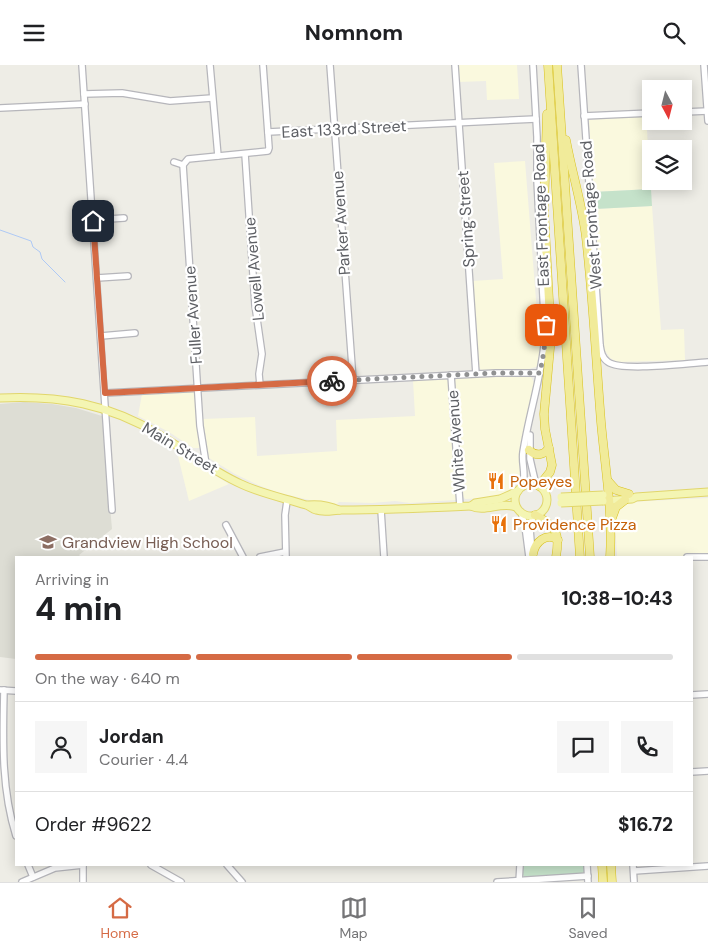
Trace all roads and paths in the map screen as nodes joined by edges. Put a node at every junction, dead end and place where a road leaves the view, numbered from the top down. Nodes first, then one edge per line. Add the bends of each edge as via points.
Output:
1 (82, 65) edge
2 (210, 65) edge
3 (263, 65) edge
4 (330, 65) edge
5 (456, 65) edge
6 (532, 65) edge
7 (548, 65) edge
8 (557, 65) edge
9 (581, 65) edge
10 (704, 65) edge
11 (84, 94) junction
12 (550, 97) junction
13 (212, 98) junction
14 (85, 104) junction
15 (0, 109) edge
16 (560, 110) junction
17 (708, 111) edge
18 (692, 112) edge
19 (642, 114) edge
20 (584, 117) junction
21 (536, 119) junction
22 (708, 121) edge
23 (460, 123) junction
24 (334, 129) junction
25 (268, 132) junction
26 (245, 154) junction
27 (218, 156) junction
28 (174, 161) dead end
29 (183, 165) junction
30 (124, 219) dead end
31 (93, 221) junction
32 (128, 276) dead end
33 (97, 278) junction
34 (135, 333) dead end
35 (101, 336) junction
36 (708, 362) edge
37 (540, 373) junction
38 (476, 374) junction
39 (451, 375) junction
40 (353, 380) junction
41 (260, 385) junction
42 (198, 388) junction
43 (105, 393) junction
44 (0, 398) edge
45 (104, 408) junction
46 (530, 424) junction
47 (549, 448) junction
48 (530, 450) junction
49 (206, 464) junction
50 (608, 481) junction
51 (537, 485) junction
52 (520, 489) junction
53 (708, 492) edge
54 (546, 494) junction
55 (630, 497) junction
56 (606, 498) junction
57 (561, 500) junction
58 (287, 501) junction
59 (460, 506) junction
60 (471, 506) junction
61 (544, 509) junction
62 (112, 510) dead end
63 (381, 510) junction
64 (519, 510) junction
65 (534, 516) junction
66 (611, 522) junction
67 (226, 525) dead end
68 (558, 540) junction
69 (285, 555) edge
70 (242, 556) edge
71 (272, 556) edge
72 (384, 556) edge
73 (531, 556) edge
74 (556, 556) edge
75 (580, 556) edge
76 (590, 556) edge
77 (610, 556) edge
78 (693, 557) edge
79 (708, 557) edge
80 (2, 690) edge
81 (15, 691) edge
82 (708, 694) edge
83 (693, 695) edge
84 (708, 771) edge
85 (693, 772) edge
86 (15, 832) edge
87 (28, 866) edge
88 (74, 866) edge
89 (83, 866) edge
90 (153, 866) edge
91 (228, 866) edge
92 (520, 866) edge
93 (587, 866) edge
94 (602, 866) edge
95 (611, 866) edge
96 (616, 866) edge
97 (708, 866) edge
98 (634, 868) edge
99 (33, 877) junction
100 (588, 879) edge
101 (178, 881) edge
102 (519, 881) edge
103 (22, 882) edge
104 (83, 882) edge
105 (242, 882) edge
106 (497, 882) edge
107 (603, 882) edge
108 (612, 882) edge
109 (616, 882) edge
110 (634, 882) edge

1 - 11 street
2 - 13 street
3 - 25 street
4 - 24 street, Parker Avenue
5 - 23 street, Spring Street
6 - 21 street, East Frontage Road
7 - 12 highway
8 - 16 highway
9 - 20 street, West Frontage Road
10 - 17 street
11 - 13 street via 122,93 170,101
11 - 14 street
12 - 47 highway via 544,197 551,327 544,414
12 - 75 highway
13 - 27 street
14 - 15 street
14 - 31 street
16 - 50 highway via 586,236
16 - 76 highway
17 - 18 street
17 - 22 street
19 - 20 street
20 - 36 street, West Frontage Road via 602,355 608,362 623,367
21 - 23 street, East 133rd Street
21 - 37 street, East Frontage Road via 546,319
23 - 24 street, East 133rd Street
23 - 38 street, Spring Street
24 - 25 street, East 133rd Street
24 - 40 street, Parker Avenue
25 - 26 street, East 133rd Street via 268,151
26 - 27 street, East 133rd Street
26 - 41 street, Lowell Avenue via 255,305 262,354
27 - 29 street, East 133rd Street via 188,159
28 - 29 street
29 - 42 street, Fuller Avenue
30 - 31 street
31 - 33 street
32 - 33 street
33 - 35 street
34 - 35 street
35 - 43 street
37 - 38 street
37 - 46 street, East Frontage Road
38 - 39 street
39 - 40 street
39 - 59 street, White Avenue
40 - 41 street
41 - 42 street
42 - 43 street
42 - 49 street, Fuller Avenue
43 - 45 street
44 - 45 main road, Main Street via 50,399
45 - 49 main road, Main Street via 146,426
45 - 62 street
46 - 48 street, East Frontage Road
46 - 52 street, East Frontage Road via 523,454 525,476
47 - 48 highway via 538,455
47 - 51 highway via 551,470
48 - 51 street, East Frontage Road
49 - 58 main road, Main Street via 241,484
50 - 55 highway via 616,490
50 - 56 highway
51 - 52 main road via 529,484
51 - 54 main road
52 - 60 main road, Main Street via 500,499
52 - 64 main road via 515,499
53 - 55 main road
54 - 57 main road
54 - 61 main road
55 - 56 main road
55 - 66 highway via 616,507
56 - 57 main road, bridge
56 - 66 highway
57 - 61 main road
58 - 63 main road, Main Street via 331,512
58 - 69 street
59 - 60 main road, Main Street
59 - 63 main road, Main Street
60 - 64 main road, Main Street via 480,508 505,504
61 - 65 main road
63 - 72 street
64 - 65 main road
64 - 73 street
65 - 68 highway via 551,524
65 - 73 street via 530,529
66 - 77 highway
67 - 70 street
68 - 73 highway via 551,537 540,540
68 - 74 highway
69 - 71 street
78 - 79 street
80 - 81 street
80 - 86 street via 4,771
82 - 83 street
84 - 85 street
87 - 99 street
88 - 99 street via 55,868
89 - 104 street
90 - 101 street
91 - 105 street
92 - 102 street
93 - 100 street
94 - 107 highway
95 - 108 highway
96 - 109 highway
97 - 98 street
98 - 110 street
99 - 103 street
100 - 102 street
102 - 106 street

